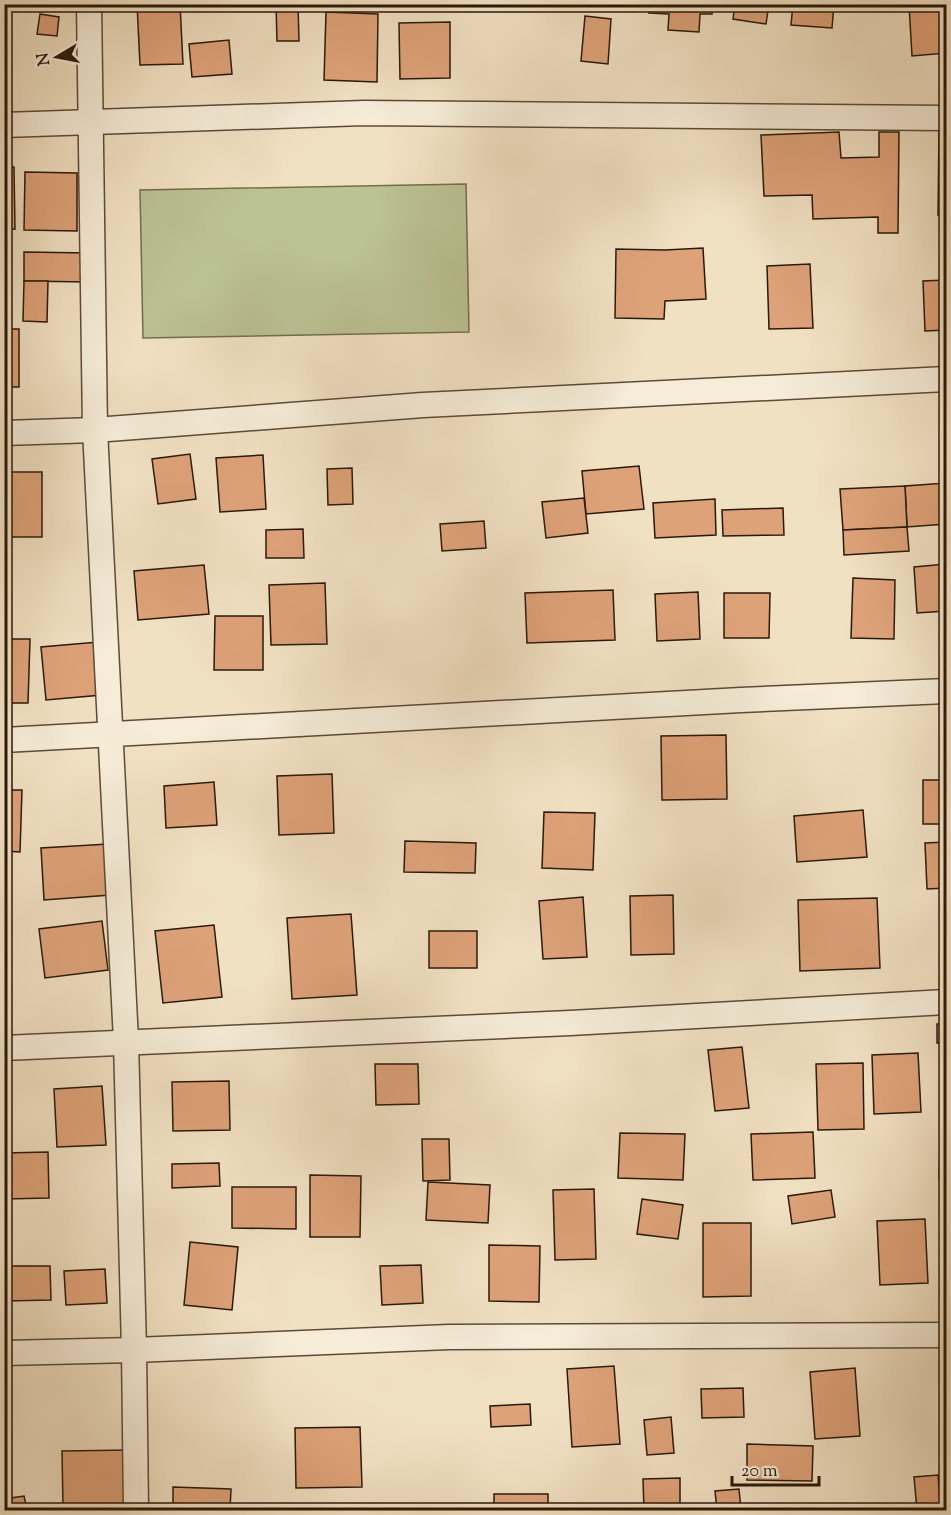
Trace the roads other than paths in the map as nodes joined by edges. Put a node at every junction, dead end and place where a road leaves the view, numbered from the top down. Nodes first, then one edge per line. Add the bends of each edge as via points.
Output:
1 (89, 4) edge
2 (946, 118) edge
3 (90, 123) junction
4 (4, 125) edge
5 (946, 379) edge
6 (95, 430) junction
7 (4, 433) edge
8 (946, 691) edge
9 (110, 735) junction
10 (4, 740) edge
11 (946, 1002) edge
12 (126, 1041) junction
13 (4, 1048) edge
14 (946, 1335) edge
15 (134, 1350) junction
16 (4, 1353) edge
17 (136, 1510) edge

1 - 3 street
2 - 3 street via 364,113
3 - 4 street
3 - 6 street
5 - 6 street via 423,405
6 - 7 street
6 - 9 street
8 - 9 street
9 - 10 street
9 - 12 street
11 - 12 street via 570,1023
12 - 13 street
12 - 15 street
14 - 15 street via 449,1337
15 - 16 street
15 - 17 street

